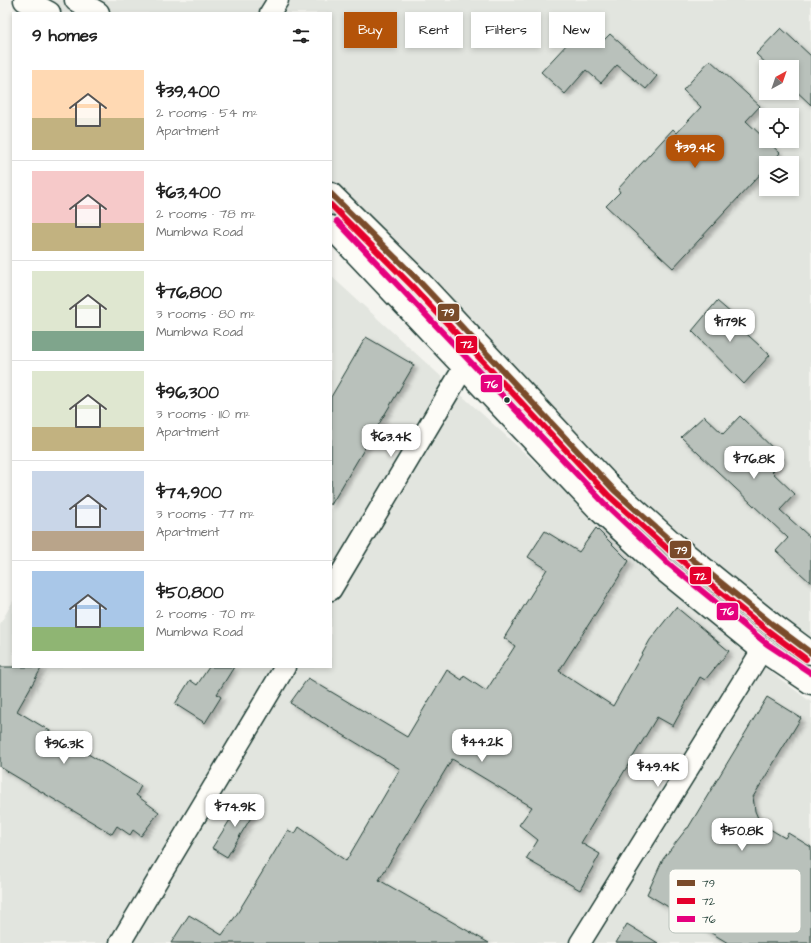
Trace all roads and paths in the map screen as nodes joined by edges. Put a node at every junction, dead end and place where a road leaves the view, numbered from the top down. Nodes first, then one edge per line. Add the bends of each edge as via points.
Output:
1 (25, 0) edge
2 (76, 0) edge
3 (278, 0) edge
4 (47, 12) edge
5 (96, 12) edge
6 (271, 12) edge
7 (332, 195) edge
8 (332, 228) edge
9 (479, 345) junction
10 (464, 367) junction
11 (332, 588) edge
12 (762, 650) junction
13 (811, 652) edge
14 (284, 668) edge
15 (811, 683) edge
16 (120, 943) edge
17 (580, 943) edge

1 - 4 main road
2 - 5 main road
3 - 6 street
7 - 9 main road
8 - 10 main road
9 - 10 street
9 - 13 main road via 614,490 676,546 772,624
10 - 11 street
10 - 12 main road via 599,510 665,571
12 - 15 main road
12 - 17 street
14 - 16 street

